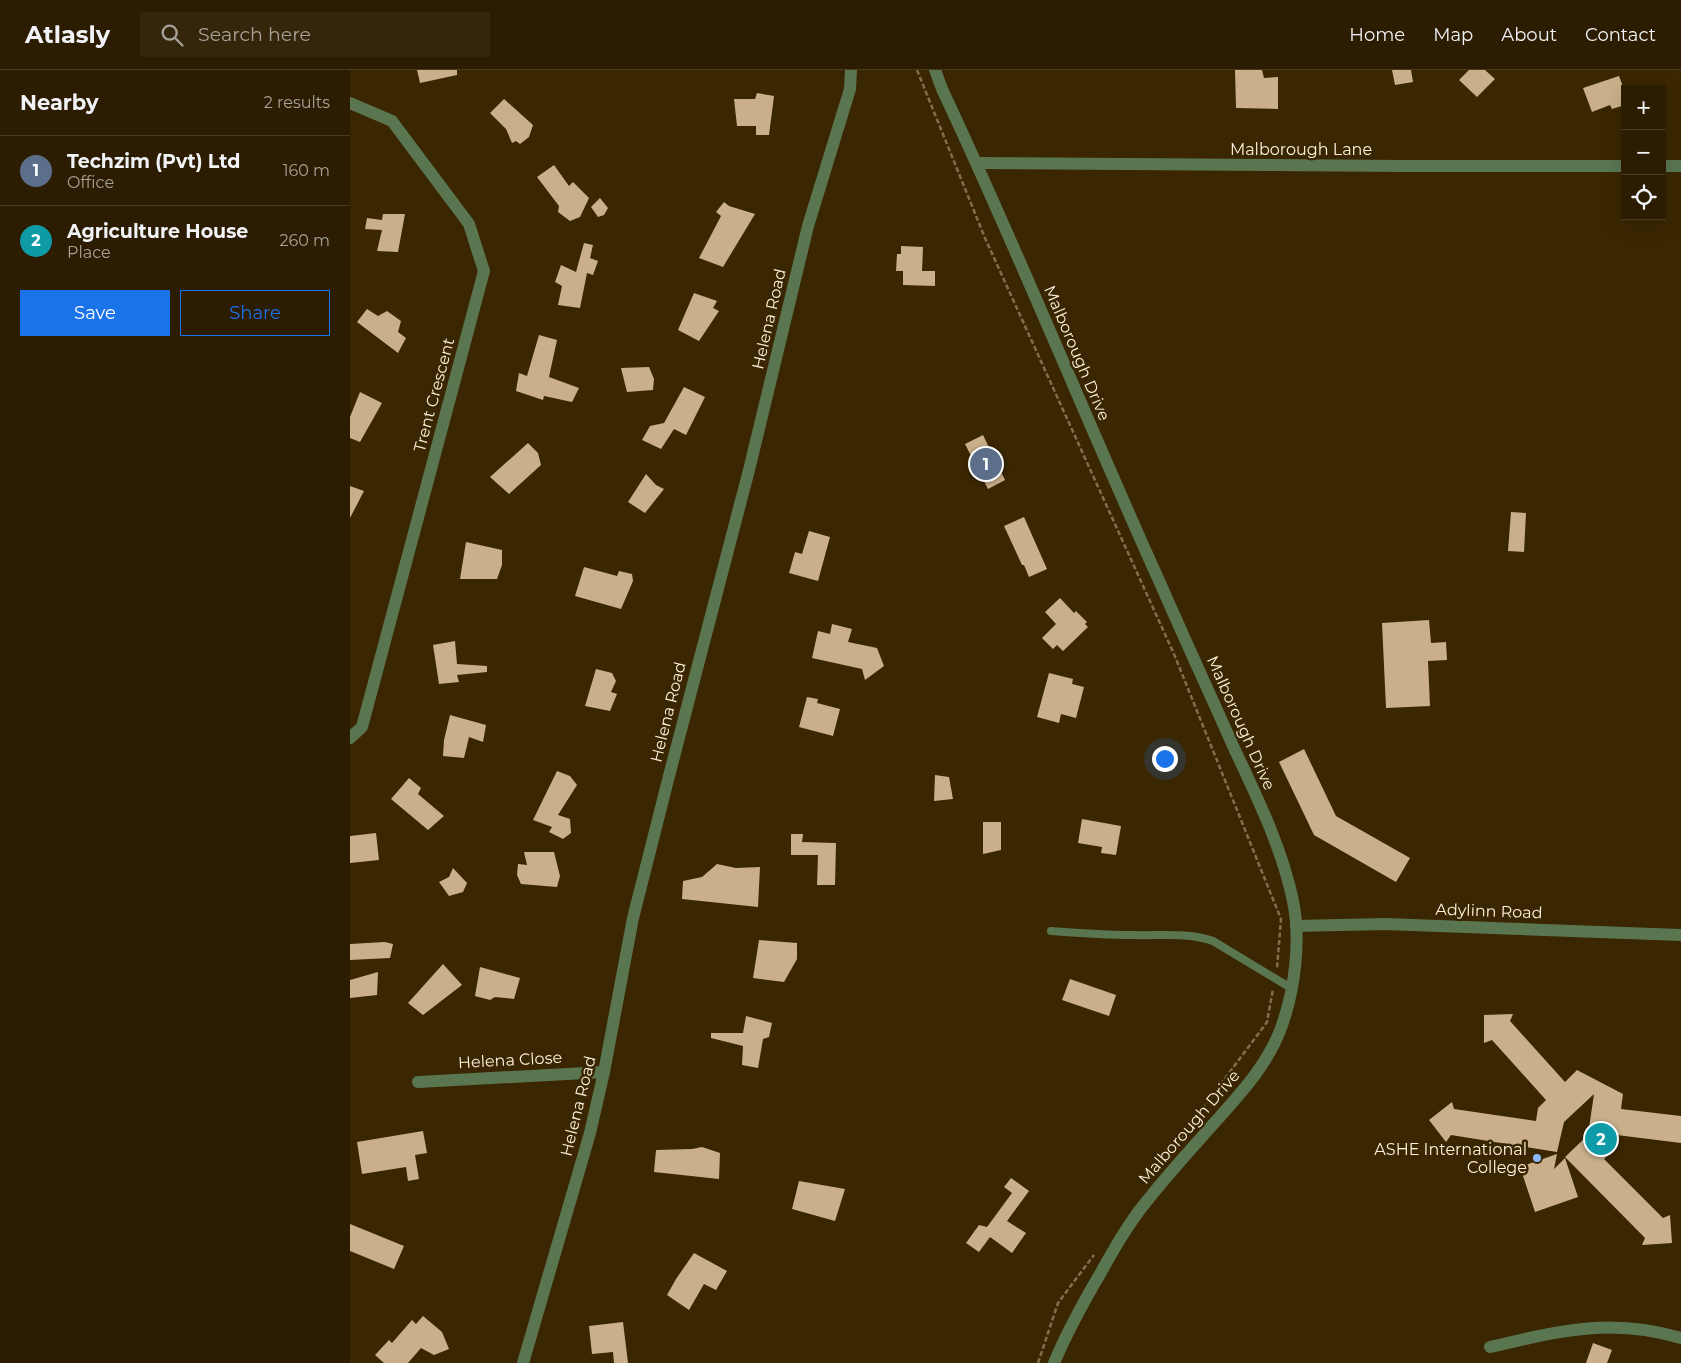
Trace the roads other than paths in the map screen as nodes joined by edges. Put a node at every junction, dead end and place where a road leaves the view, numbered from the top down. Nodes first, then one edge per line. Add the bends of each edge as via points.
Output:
1 (851, 70) edge
2 (935, 70) edge
3 (350, 103) edge
4 (977, 164) junction
5 (1621, 166) edge
6 (1666, 166) edge
7 (1681, 166) edge
8 (350, 738) edge
9 (1296, 926) junction
10 (1051, 931) dead end
11 (1681, 935) edge
12 (1291, 988) junction
13 (604, 1072) junction
14 (418, 1082) dead end
15 (1681, 1338) edge
16 (1490, 1347) dead end
17 (523, 1363) edge
18 (1054, 1363) edge

1 - 13 street, Helena Road via 850,89 808,226 749,470 640,890
2 - 4 street, Malborough Drive
3 - 8 street, Trent Crescent via 392,121 469,224 484,271 362,727
4 - 5 street, Malborough Lane
4 - 9 street, Malborough Drive via 1272,832 1294,902
6 - 7 street
9 - 11 street, Adylinn Road via 1385,924
9 - 12 street, Malborough Drive via 1297,951
10 - 12 lane via 1200,937 1213,941
12 - 18 street, Malborough Drive via 1281,1029 1261,1066 1143,1205 1119,1239
13 - 14 street, Helena Close
13 - 17 street, Helena Road via 590,1133
15 - 16 street via 1643,1328 1617,1326 1554,1332

